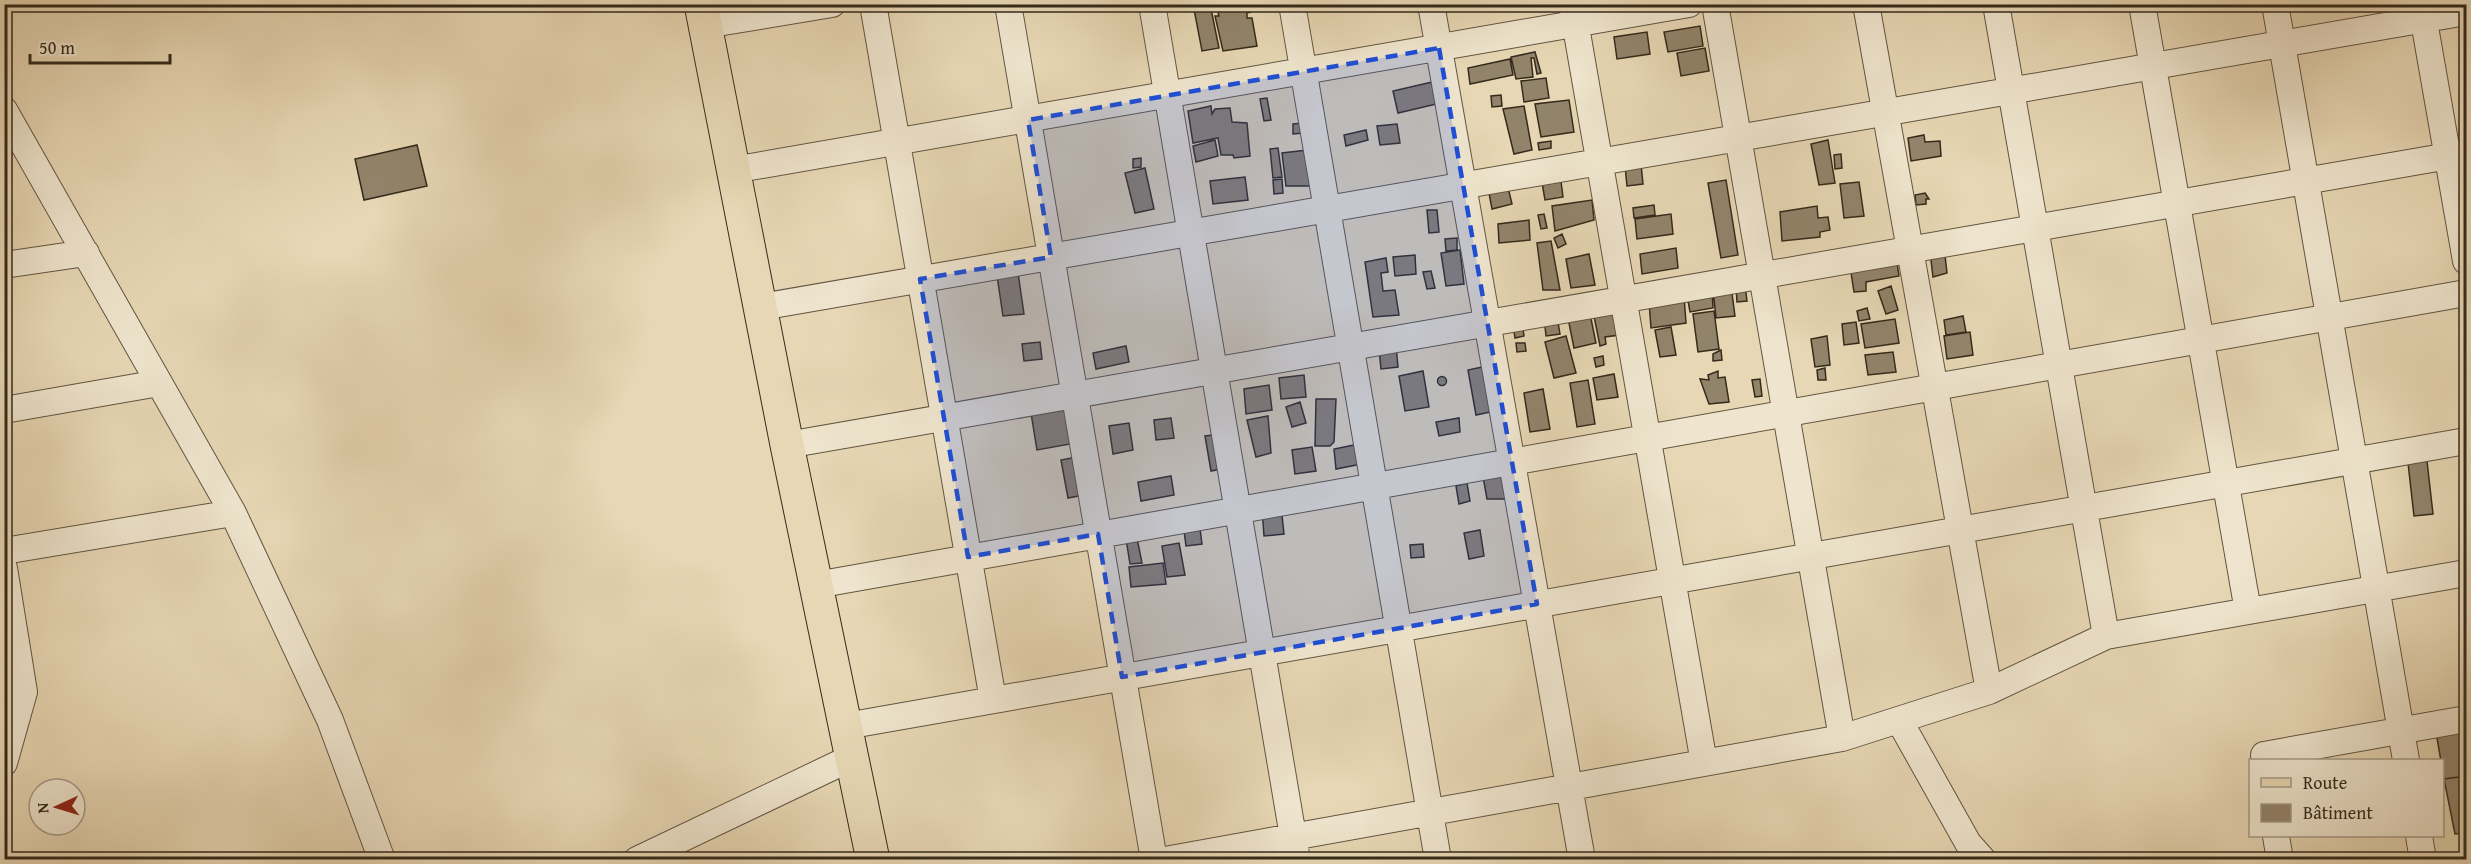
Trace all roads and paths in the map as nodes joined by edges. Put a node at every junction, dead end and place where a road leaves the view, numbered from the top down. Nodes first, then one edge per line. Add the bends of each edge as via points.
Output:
1 (832, 4) edge
2 (873, 4) edge
3 (1008, 4) edge
4 (1152, 4) edge
5 (1292, 4) edge
6 (1431, 4) edge
7 (1689, 4) edge
8 (1715, 4) edge
9 (1866, 4) edge
10 (1996, 4) edge
11 (2142, 4) edge
12 (2275, 4) edge
13 (2423, 12) edge
14 (2466, 12) edge
15 (1574, 14) edge
16 (703, 15) edge
17 (2282, 44) junction
18 (1439, 48) junction
19 (2153, 66) junction
20 (1303, 72) junction
21 (2011, 91) junction
22 (1168, 95) junction
23 (1886, 112) junction
24 (7, 117) edge
25 (1028, 120) junction
26 (1738, 138) junction
27 (896, 142) junction
28 (2457, 155) edge
29 (1600, 162) junction
30 (733, 170) junction
31 (2306, 181) junction
32 (1463, 185) junction
33 (2177, 203) junction
34 (1327, 209) junction
35 (2035, 228) junction
36 (1191, 232) junction
37 (1910, 250) junction
38 (86, 253) junction
39 (1051, 257) junction
40 (2466, 261) edge
41 (4, 265) edge
42 (1762, 275) junction
43 (920, 279) junction
44 (2466, 293) edge
45 (1624, 299) junction
46 (761, 307) junction
47 (2329, 317) junction
48 (1487, 323) junction
49 (2200, 340) junction
50 (1350, 347) junction
51 (2059, 365) junction
52 (1214, 370) junction
53 (159, 383) junction
54 (1935, 387) junction
55 (1074, 394) junction
56 (4, 410) edge
57 (1786, 413) junction
58 (944, 417) junction
59 (1648, 437) junction
60 (2466, 441) edge
61 (787, 445) junction
62 (1512, 461) junction
63 (2354, 461) junction
64 (2225, 484) junction
65 (1374, 486) junction
66 (2084, 508) junction
67 (1238, 510) junction
68 (233, 513) junction
69 (1960, 530) junction
70 (1098, 534) junction
71 (4, 551) edge
72 (1811, 556) junction
73 (968, 557) junction
74 (4, 568) edge
75 (2466, 573) edge
76 (1672, 580) junction
77 (816, 585) junction
78 (2376, 588) junction
79 (1537, 604) junction
80 (2248, 611) junction
81 (1399, 628) junction
82 (2106, 636) junction
83 (1262, 652) junction
84 (1122, 677) junction
85 (1989, 691) junction
86 (14, 694) edge
87 (993, 700) junction
88 (2466, 719) edge
89 (1899, 720) junction
90 (2400, 730) junction
91 (1842, 738) junction
92 (849, 741) junction
93 (2265, 759) edge
94 (2406, 759) edge
95 (4, 763) edge
96 (1704, 763) junction
97 (1569, 787) junction
98 (1430, 812) junction
99 (2276, 837) edge
100 (2419, 837) edge
101 (1295, 848) edge
102 (643, 858) edge
103 (382, 860) edge
104 (873, 860) edge
105 (1154, 860) edge
106 (1166, 860) edge
107 (1438, 860) edge
108 (1582, 860) edge
109 (1983, 860) edge
110 (2280, 860) edge
111 (2423, 860) edge

1 - 16 street
2 - 27 street
3 - 25 street
4 - 22 street
5 - 20 street
6 - 18 street
7 - 15 street
8 - 26 street
9 - 23 street
10 - 21 street
11 - 19 street
12 - 17 street
13 - 14 street
13 - 17 street
13 - 28 street
15 - 18 street
15 - 29 street
16 - 30 main road
17 - 19 street
17 - 31 street
18 - 20 street
18 - 32 street
19 - 21 street
19 - 33 street
20 - 22 street
20 - 34 street
21 - 23 street
21 - 35 street
22 - 25 street
22 - 36 street
23 - 26 street
23 - 37 street
24 - 38 street
25 - 27 street
25 - 39 street
26 - 29 street
26 - 42 street
27 - 30 street
27 - 43 street
28 - 31 street
28 - 40 street
29 - 32 street
29 - 45 street
30 - 46 main road
31 - 33 street
31 - 47 street
32 - 34 street
32 - 48 street
33 - 35 street
33 - 49 street
34 - 36 street
34 - 50 street
35 - 37 street
35 - 51 street
36 - 39 street
36 - 52 street
37 - 42 street
37 - 54 street
38 - 41 street
38 - 53 street
39 - 43 street
39 - 55 street
42 - 45 street
42 - 57 street
43 - 46 street
43 - 58 street
44 - 47 street
45 - 48 street
45 - 59 street
46 - 61 main road
47 - 49 street
47 - 63 street
48 - 50 street
48 - 62 street
49 - 51 street
49 - 64 street
50 - 52 street
50 - 65 street
51 - 54 street
51 - 66 street
52 - 55 street
52 - 67 street
53 - 56 street
53 - 68 street
54 - 57 street
54 - 69 street
55 - 58 street
55 - 70 street
57 - 59 street
57 - 72 street
58 - 61 street
58 - 73 street
59 - 62 street
59 - 76 street
60 - 63 street
61 - 77 main road
62 - 65 street
62 - 79 street
63 - 64 street
63 - 78 street
64 - 66 street
64 - 80 street
65 - 67 street
65 - 81 street
66 - 69 street
66 - 82 street
67 - 70 street
67 - 83 street
68 - 71 street
68 - 103 street via 330,720
69 - 72 street
69 - 85 street
70 - 73 street
70 - 84 street
72 - 76 street
72 - 91 street
73 - 77 street
73 - 87 street
74 - 86 street
75 - 78 street
76 - 79 street
76 - 96 street
77 - 92 main road
78 - 80 street
78 - 90 street
79 - 81 street
79 - 97 street
80 - 82 street
81 - 83 street
81 - 98 street
82 - 85 street
83 - 84 street
83 - 101 street
84 - 87 street
84 - 105 street
85 - 89 street
86 - 95 street
87 - 92 street
88 - 90 street
89 - 91 street
89 - 109 street via 1968,843
90 - 93 street via 2264,755
90 - 94 street
91 - 96 street
92 - 102 street
92 - 104 main road
96 - 97 street
97 - 98 street
97 - 108 street
98 - 101 street
98 - 107 street
99 - 110 street
100 - 111 street
101 - 106 street

